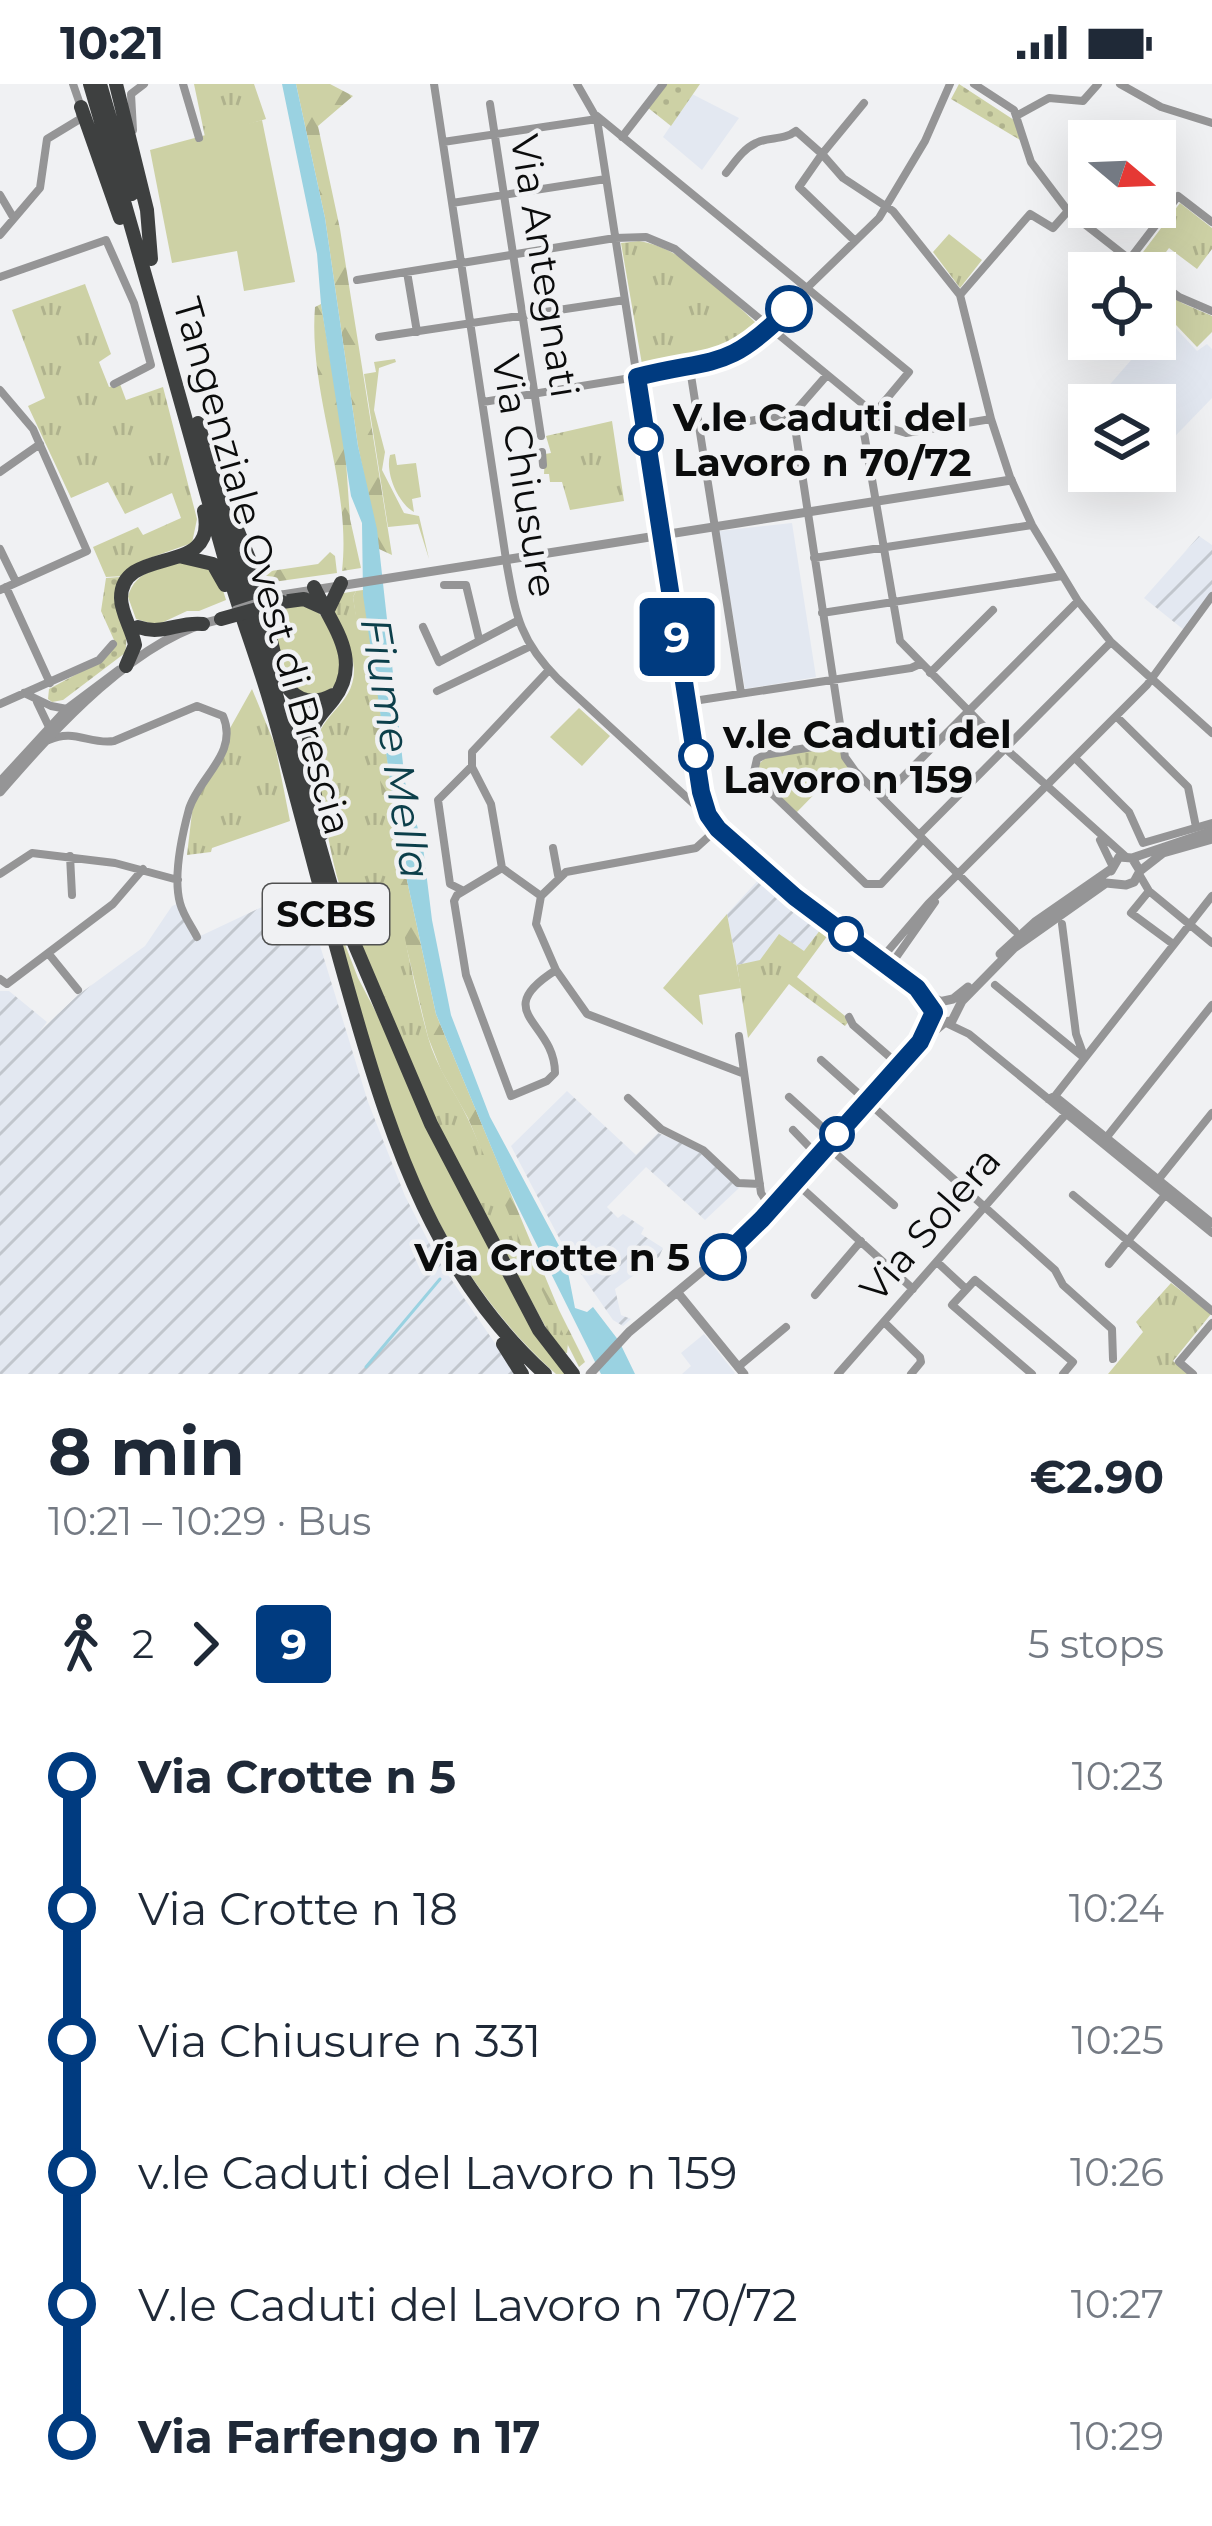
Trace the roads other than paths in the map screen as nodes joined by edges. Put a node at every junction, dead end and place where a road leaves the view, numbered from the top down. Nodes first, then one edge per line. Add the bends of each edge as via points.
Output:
1 (73, 84) edge
2 (90, 84) edge
3 (100, 84) edge
4 (116, 84) edge
5 (144, 84) edge
6 (183, 84) edge
7 (434, 84) edge
8 (578, 84) edge
9 (663, 84) edge
10 (950, 84) edge
11 (974, 84) edge
12 (1098, 84) edge
13 (1120, 84) edge
14 (490, 104) dead end
15 (865, 104) dead end
16 (81, 106) junction
17 (1018, 115) junction
18 (597, 118) junction
19 (1212, 123) edge
20 (494, 134) junction
21 (622, 137) junction
22 (199, 138) dead end
23 (443, 142) junction
24 (822, 154) junction
25 (136, 162) junction
26 (726, 173) dead end
27 (606, 178) junction
28 (0, 195) edge
29 (504, 195) junction
30 (452, 203) junction
31 (887, 207) junction
32 (1068, 211) joint
33 (14, 217) junction
34 (1212, 222) edge
35 (1089, 228) edge
36 (0, 235) edge
37 (615, 238) junction
38 (855, 241) junction
39 (1119, 252) edge
40 (1135, 252) edge
41 (513, 255) junction
42 (146, 260) junction
43 (461, 263) junction
44 (407, 272) junction
45 (0, 277) edge
46 (357, 280) dead end
47 (808, 290) junction
48 (960, 295) junction
49 (1176, 295) edge
50 (625, 300) junction
51 (1212, 311) edge
52 (523, 316) junction
53 (471, 323) junction
54 (770, 328) junction
55 (416, 332) junction
56 (380, 337) dead end
57 (690, 368) junction
58 (827, 375) junction
59 (637, 377) junction
60 (114, 384) dead end
61 (0, 390) edge
62 (535, 394) junction
63 (483, 401) junction
64 (793, 414) junction
65 (874, 414) junction
66 (187, 417) junction
67 (991, 419) junction
68 (699, 429) junction
69 (542, 436) dead end
70 (40, 444) junction
71 (542, 452) dead end
72 (544, 465) dead end
73 (0, 472) edge
74 (1011, 480) junction
75 (215, 482) junction
76 (874, 501) junction
77 (808, 511) junction
78 (1032, 525) junction
79 (714, 526) junction
80 (661, 534) junction
81 (884, 548) junction
82 (0, 549) edge
83 (178, 557) junction
84 (506, 558) junction
85 (814, 558) junction
86 (1062, 576) junction
87 (16, 582) junction
88 (342, 582) junction
89 (444, 585) dead end
90 (317, 587) junction
91 (3, 588) edge
92 (1212, 596) edge
93 (282, 598) junction
94 (1078, 602) junction
95 (892, 603) junction
96 (993, 610) dead end
97 (328, 612) junction
98 (822, 614) junction
99 (221, 619) joint
100 (517, 621) junction
101 (203, 623) junction
102 (133, 624) junction
103 (423, 628) dead end
104 (479, 639) junction
105 (1112, 642) junction
106 (113, 644) dead end
107 (529, 647) junction
108 (152, 650) junction
109 (920, 664) junction
110 (125, 667) junction
111 (549, 670) junction
112 (930, 673) junction
113 (1153, 677) junction
114 (832, 680) junction
115 (50, 683) junction
116 (437, 691) dead end
117 (338, 693) junction
118 (741, 693) junction
119 (28, 695) junction
120 (687, 702) junction
121 (0, 704) edge
122 (272, 707) junction
123 (67, 709) junction
124 (968, 711) junction
125 (1117, 717) junction
126 (49, 727) junction
127 (1212, 733) edge
128 (843, 742) junction
129 (41, 745) junction
130 (1006, 749) junction
131 (1076, 759) junction
132 (472, 766) junction
133 (0, 782) edge
134 (1049, 786) junction
135 (0, 792) edge
136 (701, 792) junction
137 (882, 798) junction
138 (698, 809) junction
139 (714, 826) junction
140 (1196, 827) junction
141 (1212, 831) edge
142 (1096, 834) junction
143 (1178, 836) junction
144 (921, 837) junction
145 (553, 848) dead end
146 (70, 856) junction
147 (1128, 857) junction
148 (324, 863) junction
149 (502, 868) junction
150 (143, 869) junction
151 (1139, 872) junction
152 (0, 874) edge
153 (958, 874) junction
154 (1116, 875) junction
155 (559, 876) junction
156 (178, 880) junction
157 (464, 890) junction
158 (1149, 891) junction
159 (71, 895) dead end
160 (542, 896) junction
161 (939, 896) junction
162 (1212, 896) edge
163 (1062, 924) dead end
164 (1189, 925) junction
165 (1015, 931) dead end
166 (197, 938) dead end
167 (1212, 943) edge
168 (1173, 944) junction
169 (48, 953) junction
170 (881, 958) junction
171 (890, 966) junction
172 (556, 970) junction
173 (0, 980) edge
174 (995, 985) dead end
175 (78, 990) dead end
176 (1212, 1005) edge
177 (945, 1008) junction
178 (849, 1017) dead end
179 (945, 1023) junction
180 (969, 1034) junction
181 (739, 1036) dead end
182 (920, 1042) junction
183 (742, 1055) junction
184 (1084, 1058) junction
185 (821, 1060) dead end
186 (721, 1065) junction
187 (899, 1066) junction
188 (742, 1073) junction
189 (789, 1097) dead end
190 (628, 1098) dead end
191 (1051, 1098) junction
192 (867, 1101) junction
193 (1212, 1113) edge
194 (1066, 1114) junction
195 (792, 1132) dead end
196 (1106, 1138) junction
197 (830, 1142) junction
198 (818, 1156) junction
199 (1158, 1180) junction
200 (795, 1182) junction
201 (760, 1184) junction
202 (1073, 1195) dead end
203 (1166, 1195) junction
204 (894, 1205) dead end
205 (987, 1208) junction
206 (771, 1209) junction
207 (1210, 1217) edge
208 (1212, 1233) edge
209 (860, 1241) junction
210 (1127, 1241) junction
211 (938, 1262) junction
212 (1109, 1264) dead end
213 (965, 1288) junction
214 (913, 1289) junction
215 (677, 1293) junction
216 (815, 1295) dead end
217 (1212, 1311) edge
218 (490, 1318) junction
219 (884, 1322) junction
220 (1212, 1324) edge
221 (786, 1328) dead end
222 (1113, 1359) dead end
223 (741, 1371) edge
224 (522, 1374) edge
225 (545, 1374) edge
226 (573, 1374) edge
227 (590, 1374) edge
228 (838, 1374) edge
229 (910, 1374) edge
230 (1032, 1374) edge
231 (1063, 1374) edge
232 (1193, 1374) edge

1 - 16 street
2 - 42 highway, Tangenziale Ovest di Brescia / SCBS
3 - 42 highway, Tangenziale Ovest di Brescia / SCBS
4 - 25 highway
5 - 25 street via 130,99
6 - 22 street
7 - 23 street, Via Chiusure
8 - 18 street
9 - 21 street
10 - 31 street
11 - 17 street
12 - 17 street via 1083,101 1048,98
13 - 19 street
14 - 20 street, Via Antegnati
15 - 24 street
16 - 33 street via 78,123 47,139 40,188
16 - 42 highway via 122,221
17 - 32 street via 1031,162
18 - 20 street
18 - 21 street
18 - 27 street
20 - 23 street
20 - 29 street, Via Antegnati
21 - 47 street
23 - 30 street, Via Chiusure
24 - 26 street via 796,131 760,140
24 - 31 street
24 - 38 street via 799,187
25 - 42 highway via 147,210
27 - 29 street
27 - 37 street
28 - 33 street
29 - 30 street
29 - 41 street, Via Antegnati
30 - 43 street, Via Chiusure
31 - 38 street
31 - 48 street
32 - 48 street via 1053,228 1030,214
33 - 36 street
34 - 40 street via 1178,196
35 - 39 street
37 - 41 street
37 - 50 street
37 - 54 street via 646,237 675,249
38 - 47 street
41 - 43 street
41 - 52 street, Via Antegnati
42 - 66 highway, Tangenziale Ovest di Brescia / SCBS
42 - 75 highway, Tangenziale Ovest di Brescia / SCBS
43 - 44 street
43 - 53 street, Via Chiusure
44 - 46 street
44 - 55 street
45 - 60 street via 106,240 151,365
47 - 54 street
47 - 65 street via 909,372
48 - 67 street
49 - 51 street
50 - 52 street
50 - 59 street
52 - 53 street
52 - 62 street, Via Antegnati
53 - 55 street
53 - 63 street, Via Chiusure
54 - 57 street via 737,354
54 - 58 street
55 - 56 street
57 - 59 street
57 - 68 street
58 - 64 street
58 - 65 street
59 - 62 street
59 - 80 street
61 - 70 street
62 - 63 street
62 - 69 street, Via Antegnati
63 - 84 street, Via Chiusure
64 - 68 street
64 - 77 street
65 - 67 street via 906,433
65 - 76 street via 863,433
66 - 83 highway via 206,526 198,546
66 - 122 highway, Tangenziale Ovest di Brescia / SCBS
67 - 74 street
68 - 79 street
70 - 73 street
70 - 87 street via 87,551
71 - 72 street, Via Antegnati
74 - 76 street
74 - 78 street
75 - 117 highway via 252,566 285,686 310,701
75 - 148 highway, Tangenziale Ovest di Brescia / SCBS
76 - 77 street
76 - 81 street
77 - 79 street
77 - 85 street
78 - 81 street
78 - 86 street
79 - 80 street
79 - 118 street
80 - 84 street
80 - 120 street
81 - 85 street
81 - 95 street
82 - 87 street
83 - 102 highway via 127,580 121,598
83 - 122 highway via 220,570
84 - 88 street
84 - 100 street, Via Chiusure
85 - 98 street
86 - 94 street
86 - 95 street
87 - 91 street
88 - 90 street
88 - 97 highway
89 - 104 street via 466,585
90 - 93 street
90 - 97 highway
91 - 115 street
92 - 113 street
93 - 97 highway
93 - 99 highway, bridge
94 - 105 street
94 - 124 street
95 - 98 street
95 - 109 street via 900,641
96 - 112 street
97 - 117 highway via 348,670
98 - 114 street
99 - 101 street
100 - 104 street
100 - 107 street, Via Chiusure
101 - 102 highway via 156,632
101 - 108 street
102 - 108 highway
102 - 110 highway
103 - 104 street via 439,662
105 - 113 street
105 - 130 street
106 - 115 street via 99,660
107 - 111 street, Via Chiusure
107 - 116 street
108 - 110 street
109 - 112 street
109 - 114 street
110 - 123 street
110 - 129 street
111 - 132 street via 472,752
111 - 138 street, Via Chiusure
112 - 124 street
113 - 125 street
113 - 127 street
114 - 118 street
114 - 128 street
115 - 119 street
117 - 148 highway via 308,745
118 - 120 street
119 - 121 street
119 - 123 street
119 - 126 street
120 - 136 street
122 - 218 highway, Tangenziale Ovest di Brescia / SCBS via 385,1119 420,1204
123 - 126 street
124 - 130 street
124 - 137 street
125 - 131 street
125 - 140 street via 1188,787
126 - 133 street
128 - 137 street via 845,757
128 - 144 street via 764,754 754,772 866,884 881,884
129 - 135 street
129 - 156 street via 62,734 114,741 197,706 223,716 227,744 190,806
130 - 134 street
130 - 144 street
131 - 134 street
131 - 143 street via 1129,812 1143,843
132 - 149 street via 491,804
132 - 157 street via 438,800 450,884
134 - 142 street
134 - 153 street
136 - 138 street
136 - 139 street
137 - 144 street
138 - 139 street, Via Chiusure
139 - 155 street via 696,848
139 - 170 street, Via Chiusure
140 - 141 street
140 - 143 street
141 - 143 street
141 - 151 street
142 - 147 street
142 - 154 street
143 - 147 street
144 - 153 street
145 - 155 street
146 - 150 street
146 - 152 street via 32,853
146 - 159 street
147 - 151 street
147 - 154 street
148 - 226 highway, Tangenziale Ovest di Brescia / SCBS via 431,1124 539,1330
149 - 157 street
149 - 160 street
150 - 156 street
150 - 169 street via 113,904
151 - 154 street
151 - 158 street
153 - 161 street
153 - 165 street
154 - 158 street
154 - 177 street
155 - 160 street
156 - 166 street
157 - 172 street via 454,901 466,975 511,1096 555,1073 525,997
158 - 164 street
158 - 168 street via 1131,914
160 - 172 street via 537,929
161 - 170 street
161 - 171 street
162 - 164 street
163 - 184 street
164 - 167 street
164 - 168 street
168 - 184 street
169 - 173 street via 7,984
169 - 175 street
170 - 171 street, Via Chiusure
171 - 177 street, Via Chiusure
172 - 186 street via 593,1018
174 - 184 street
176 - 196 street
177 - 179 street
177 - 180 street
177 - 182 street
178 - 187 street
179 - 180 street
179 - 182 street
180 - 191 street
181 - 183 street
182 - 187 street
183 - 186 street
183 - 188 street
184 - 191 street
185 - 192 street
186 - 188 street
187 - 192 street
188 - 201 street
189 - 197 street
190 - 201 street via 740,1185
191 - 194 street
191 - 196 street
192 - 197 street
192 - 205 street
193 - 199 street
194 - 203 street
194 - 205 street, Via Solera
195 - 198 street
196 - 199 street
197 - 198 street
197 - 204 street
198 - 200 street
199 - 207 street
200 - 206 street
200 - 209 street
201 - 206 street
202 - 210 street
203 - 208 street
203 - 210 street
205 - 211 street, Via Solera
205 - 222 street via 1112,1329
206 - 215 street
209 - 214 street
209 - 216 street
210 - 212 street
210 - 217 street
211 - 213 street
211 - 214 street, Via Solera
213 - 230 street via 952,1305
213 - 231 street via 978,1280 1073,1362
214 - 219 street, Via Solera
215 - 223 street
215 - 227 street
218 - 224 highway
218 - 225 highway, Tangenziale Ovest di Brescia / SCBS
219 - 228 street, Via Solera
219 - 229 street via 920,1357
220 - 232 street via 1179,1362
221 - 223 street

